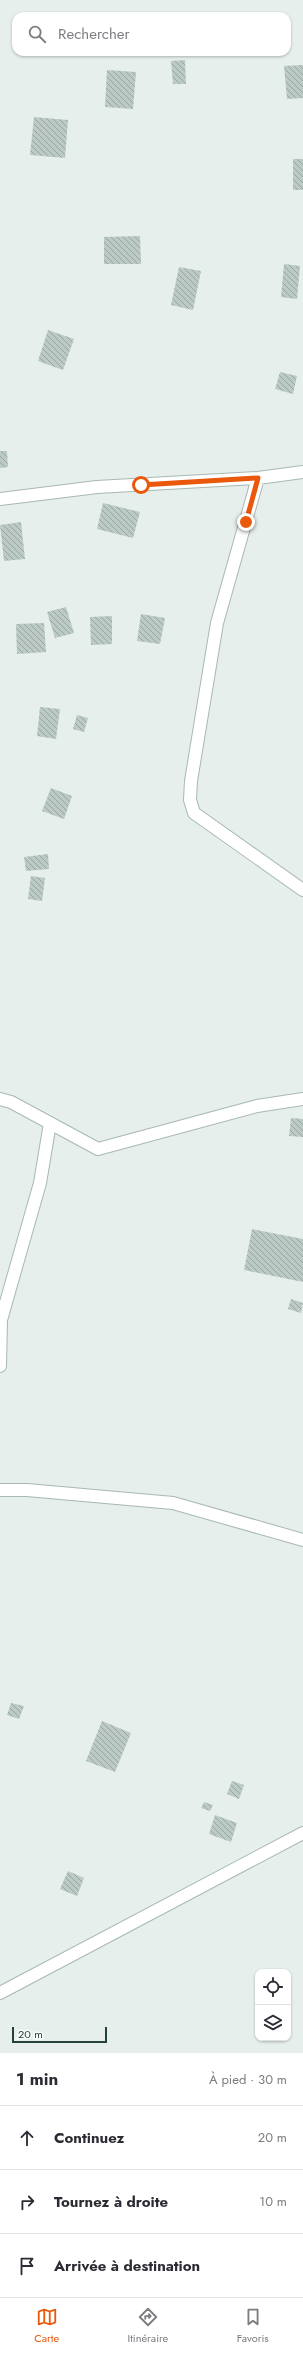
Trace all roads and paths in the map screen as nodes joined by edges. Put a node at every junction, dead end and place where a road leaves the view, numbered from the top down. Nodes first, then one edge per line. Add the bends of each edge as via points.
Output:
1 (303, 472) edge
2 (258, 478) junction
3 (0, 499) edge
4 (303, 890) edge
5 (0, 1099) edge
6 (303, 1099) edge
7 (50, 1123) junction
8 (5, 1292) edge
9 (0, 1366) edge
10 (0, 1490) edge
11 (303, 1540) edge
12 (303, 1834) edge
13 (0, 1993) edge

1 - 2 street
2 - 3 street via 97,487
2 - 4 street via 217,623 190,800 194,813
5 - 7 street via 11,1102
6 - 7 street via 257,1106 98,1149
7 - 8 street via 40,1184
8 - 9 street via 1,1320
10 - 11 street via 27,1490 173,1503
12 - 13 street

